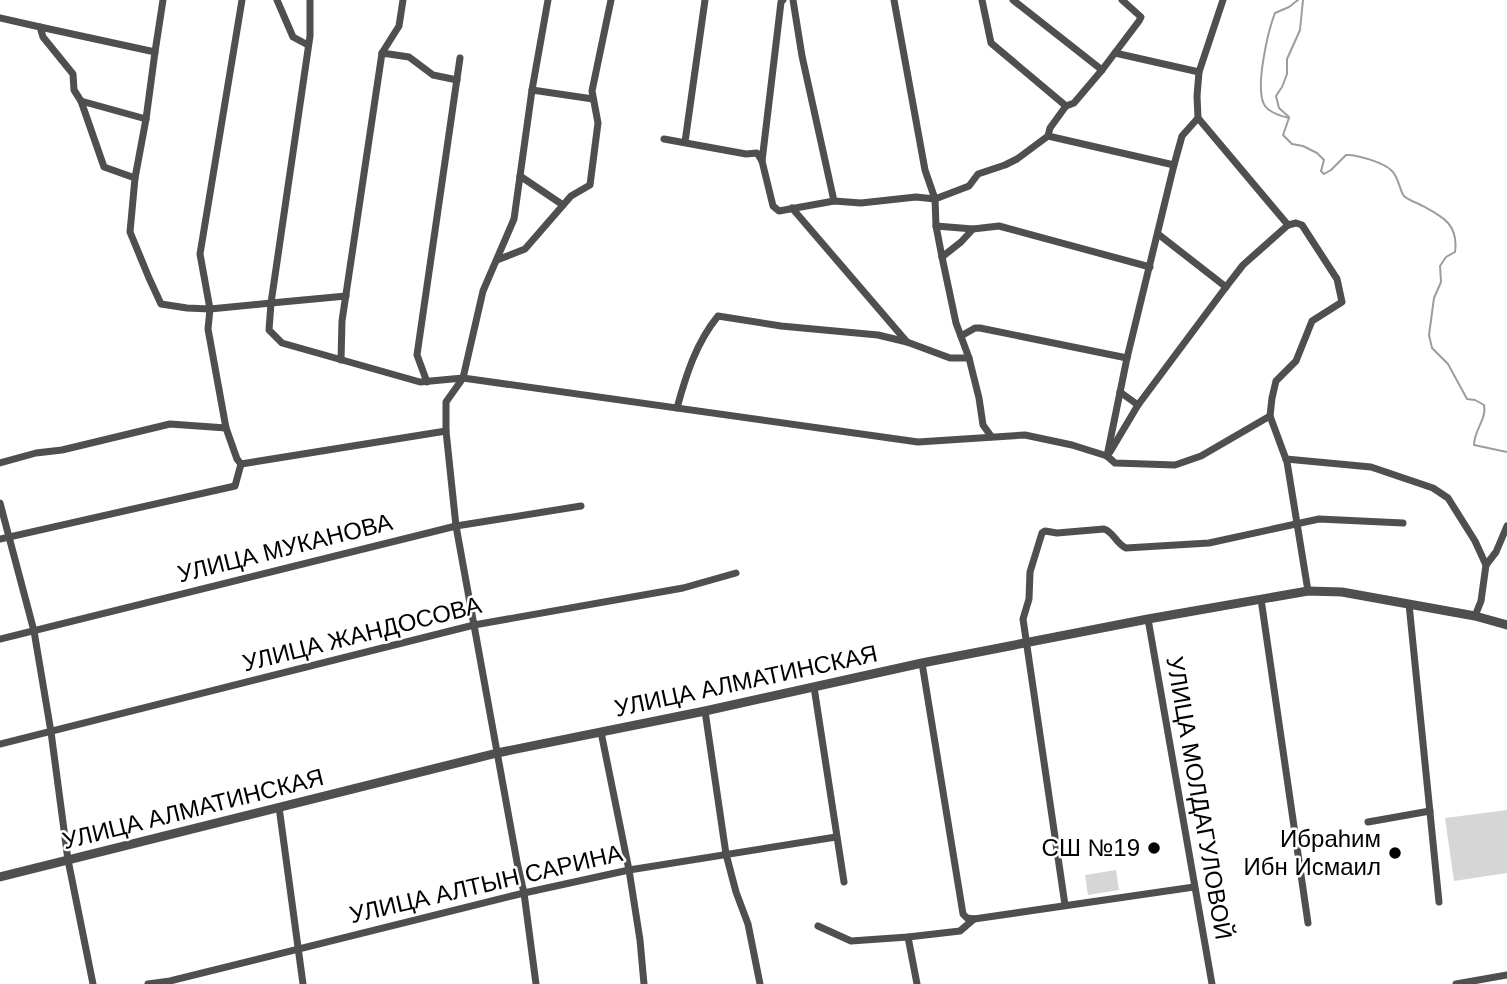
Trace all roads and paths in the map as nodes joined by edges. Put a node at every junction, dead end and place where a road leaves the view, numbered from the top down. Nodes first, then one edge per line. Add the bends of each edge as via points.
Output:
1 (163, 0) edge
2 (242, 0) edge
3 (277, 0) edge
4 (310, 0) edge
5 (403, 0) edge
6 (548, 0) edge
7 (611, 0) edge
8 (705, 0) edge
9 (783, 0) edge
10 (793, 0) edge
11 (894, 0) edge
12 (982, 0) edge
13 (1013, 0) edge
14 (1122, 0) edge
15 (1223, 0) edge
16 (0, 18) edge
17 (40, 27) junction
18 (308, 45) junction
19 (155, 52) junction
20 (382, 53) junction
21 (1115, 53) junction
22 (460, 58) dead end
23 (1102, 71) junction
24 (1199, 72) junction
25 (457, 80) junction
26 (531, 90) junction
27 (593, 99) junction
28 (81, 102) junction
29 (1066, 106) junction
30 (1198, 118) junction
31 (146, 119) junction
32 (1048, 136) junction
33 (664, 139) dead end
34 (685, 142) junction
35 (762, 161) junction
36 (1174, 165) junction
37 (520, 176) junction
38 (135, 178) junction
39 (935, 199) junction
40 (834, 201) junction
41 (564, 205) junction
42 (792, 208) junction
43 (1288, 225) junction
44 (936, 226) junction
45 (973, 229) junction
46 (1158, 234) junction
47 (942, 257) junction
48 (497, 260) junction
49 (1150, 267) junction
50 (1226, 287) junction
51 (346, 296) junction
52 (271, 303) junction
53 (210, 309) junction
54 (961, 336) junction
55 (908, 342) junction
56 (969, 358) junction
57 (1127, 358) junction
58 (341, 360) junction
59 (463, 378) junction
60 (426, 382) junction
61 (1120, 391) junction
62 (1138, 405) junction
63 (677, 408) junction
64 (1270, 416) junction
65 (226, 428) junction
66 (446, 431) junction
67 (991, 436) junction
68 (1107, 456) junction
69 (1286, 459) junction
70 (0, 463) edge
71 (241, 464) junction
72 (0, 503) edge
73 (581, 506) dead end
74 (1297, 522) junction
75 (1403, 523) dead end
76 (456, 526) junction
77 (1507, 526) edge
78 (4, 538) edge
79 (1486, 565) junction
80 (736, 572) dead end
81 (1308, 591) junction
82 (1261, 599) junction
83 (1409, 604) junction
84 (1475, 616) junction
85 (1148, 619) junction
86 (474, 625) junction
87 (1507, 625) edge
88 (33, 631) junction
89 (0, 639) edge
90 (1027, 642) junction
91 (922, 663) junction
92 (814, 687) junction
93 (705, 711) junction
94 (51, 732) junction
95 (601, 732) junction
96 (0, 744) edge
97 (497, 753) junction
98 (279, 807) junction
99 (1430, 811) junction
100 (1368, 822) dead end
101 (836, 837) junction
102 (726, 854) junction
103 (68, 860) junction
104 (629, 870) junction
105 (0, 877) edge
106 (844, 882) dead end
107 (1194, 887) junction
108 (524, 893) junction
109 (1439, 902) dead end
110 (1065, 905) junction
111 (974, 919) junction
112 (1308, 923) dead end
113 (818, 926) dead end
114 (908, 937) junction
115 (298, 948) junction
116 (1507, 975) edge
117 (93, 984) edge
118 (148, 984) edge
119 (303, 984) edge
120 (536, 984) edge
121 (644, 984) edge
122 (760, 984) edge
123 (917, 984) edge
124 (1212, 984) edge
125 (1456, 984) edge

1 - 19 street
2 - 53 street via 200,254
3 - 18 street via 293,37
4 - 18 street
5 - 20 street via 399,26
6 - 26 street
7 - 27 street
8 - 34 street
9 - 35 street
10 - 40 street
11 - 39 street via 925,170
12 - 29 street via 991,43
13 - 23 street
14 - 21 street via 1141,17
15 - 24 street
16 - 17 street
17 - 19 street
17 - 28 street via 73,74
18 - 52 street
19 - 31 street
20 - 25 street via 409,57 433,75
20 - 51 street
21 - 23 street
21 - 24 street
22 - 25 street
23 - 29 street
24 - 30 street
25 - 60 street via 417,355
26 - 27 street
26 - 37 street
27 - 41 street via 598,123 590,185
28 - 31 street
28 - 38 street via 104,167
29 - 32 street
30 - 36 street via 1182,136
30 - 43 street
31 - 38 street
32 - 36 street
32 - 39 street via 1017,159 978,174 969,186
33 - 34 street
34 - 35 street via 757,153
35 - 42 street via 774,206 779,211
36 - 46 street
37 - 41 street
37 - 48 street via 514,219
38 - 53 street via 130,232 162,304
39 - 40 street
39 - 44 street
40 - 42 street
41 - 48 street via 525,248
42 - 55 street
43 - 50 street via 1243,265
43 - 64 street via 1302,225 1337,279 1342,302 1312,321 1296,361 1276,381
44 - 45 street
44 - 47 street
45 - 47 street
45 - 49 street via 999,226
46 - 49 street
46 - 50 street
47 - 54 street
48 - 59 street via 483,291
49 - 57 street
50 - 62 street
51 - 52 street
51 - 58 street
52 - 53 street
52 - 58 street via 269,330 282,344
53 - 65 street via 208,329
54 - 56 street
54 - 57 street via 980,328
55 - 56 street via 950,358
55 - 63 street via 718,316 697,350
56 - 67 street via 983,425
57 - 61 street
58 - 60 street
59 - 60 street
59 - 63 street
59 - 66 street via 446,402
61 - 62 street
61 - 68 street
62 - 68 street
63 - 67 street via 918,442
64 - 68 street via 1201,456 1174,465 1115,463
64 - 69 street
65 - 70 street via 170,424
65 - 71 street
66 - 71 street
66 - 76 street
67 - 68 street via 1025,435
69 - 74 street
69 - 79 street via 1371,467 1433,488 1448,498
71 - 78 street via 235,486
72 - 78 street
73 - 76 street, УЛИЦА МУКАНОВА
74 - 75 street
74 - 81 street
74 - 90 street via 1209,543 1126,548 1104,529 1045,531 1030,572 1023,619
76 - 86 street
76 - 88 street, УЛИЦА МУКАНОВА
77 - 79 street
78 - 88 street
79 - 84 street
80 - 86 street, УЛИЦА ЖАНДОСОВА via 683,588
81 - 82 street, УЛИЦА АЛМАТИНСКАЯ
81 - 83 street, УЛИЦА АЛМАТИНСКАЯ
82 - 85 street, УЛИЦА АЛМАТИНСКАЯ
82 - 112 street
83 - 84 street, УЛИЦА АЛМАТИНСКАЯ
83 - 99 street
84 - 87 street, УЛИЦА АЛМАТИНСКАЯ
85 - 90 street, УЛИЦА АЛМАТИНСКАЯ
85 - 107 street, УЛИЦА МОЛДАГУЛОВОЙ
86 - 94 street, УЛИЦА ЖАНДОСОВА
86 - 97 street
88 - 89 street, УЛИЦА МУКАНОВА
88 - 94 street
90 - 91 street, УЛИЦА АЛМАТИНСКАЯ
90 - 110 street
91 - 92 street, УЛИЦА АЛМАТИНСКАЯ
91 - 111 street via 963,914
92 - 93 street, УЛИЦА АЛМАТИНСКАЯ
92 - 101 street
93 - 95 street, УЛИЦА АЛМАТИНСКАЯ
93 - 102 street
94 - 96 street, УЛИЦА ЖАНДОСОВА
94 - 103 street
95 - 97 street, УЛИЦА АЛМАТИНСКАЯ
95 - 104 street
97 - 98 street, УЛИЦА АЛМАТИНСКАЯ
97 - 108 street
98 - 103 street, УЛИЦА АЛМАТИНСКАЯ
98 - 115 street
99 - 100 street
99 - 109 street
101 - 102 street, УЛИЦА АЛТЫН САРИНА
101 - 106 street
102 - 104 street, УЛИЦА АЛТЫН САРИНА
102 - 122 street via 748,924
103 - 105 street, УЛИЦА АЛМАТИНСКАЯ
103 - 117 street
104 - 108 street, УЛИЦА АЛТЫН САРИНА
104 - 121 street
107 - 110 street
107 - 124 street, УЛИЦА МОЛДАГУЛОВОЙ
108 - 115 street, УЛИЦА АЛТЫН САРИНА
108 - 120 street
110 - 111 street
111 - 114 street via 960,931
113 - 114 street via 851,941
114 - 123 street
115 - 118 street, УЛИЦА АЛТЫН САРИНА
115 - 119 street
116 - 125 street

